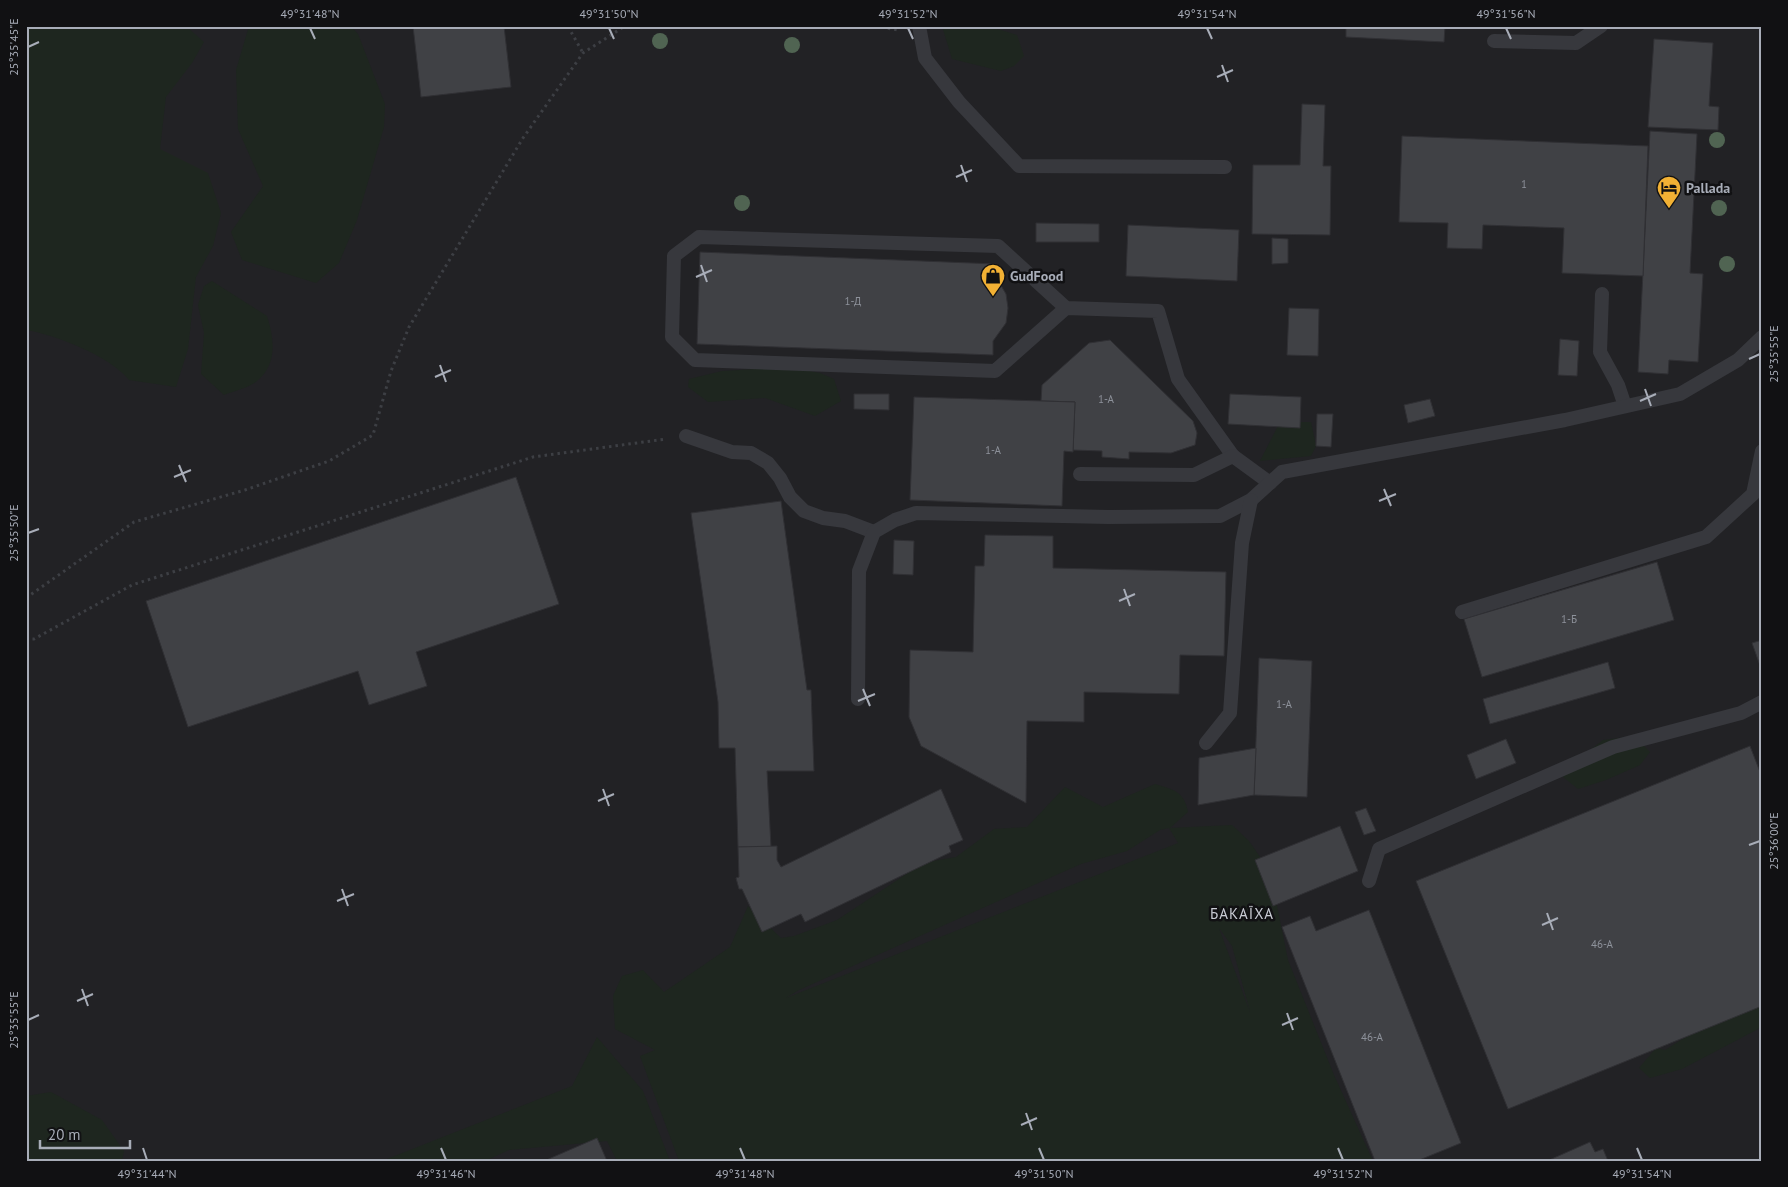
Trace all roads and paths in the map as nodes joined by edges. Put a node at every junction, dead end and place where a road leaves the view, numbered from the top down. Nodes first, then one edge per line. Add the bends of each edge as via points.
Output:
1 (570, 26) edge
2 (625, 26) edge
3 (920, 26) edge
4 (1601, 26) edge
5 (1494, 41) dead end
6 (583, 54) junction
7 (1225, 167) dead end
8 (1602, 294) dead end
9 (1066, 308) junction
10 (1762, 337) edge
11 (1626, 406) junction
12 (686, 436) joint
13 (1762, 451) edge
14 (1233, 456) junction
15 (1080, 474) dead end
16 (1270, 483) junction
17 (1251, 500) junction
18 (874, 532) junction
19 (26, 598) edge
20 (1462, 612) dead end
21 (26, 639) edge
22 (858, 699) dead end
23 (1762, 702) edge
24 (1206, 743) dead end
25 (1369, 881) dead end

1 - 6 path
2 - 6 path
3 - 7 lane via 925,58 959,102 1019,166
4 - 5 lane via 1576,42
6 - 19 path via 523,138 409,327 391,371 372,435 329,462 134,522
8 - 11 lane via 1600,352
9 - 9 lane via 995,371 695,360 672,337 674,256 699,237 998,246
9 - 14 lane via 1158,312 1178,379
10 - 11 lane via 1738,360 1680,394
11 - 16 lane via 1282,472
12 - 18 lane via 732,452 751,453 768,463 804,511
12 - 21 path via 533,457 132,585 34,638
13 - 20 lane via 1753,494 1706,537
14 - 15 lane via 1194,475
14 - 16 lane
16 - 17 lane
17 - 18 lane via 1220,516 916,514 895,520
17 - 24 lane via 1242,543 1230,713
18 - 22 lane via 859,571
23 - 25 lane via 1741,714 1613,747 1379,849

